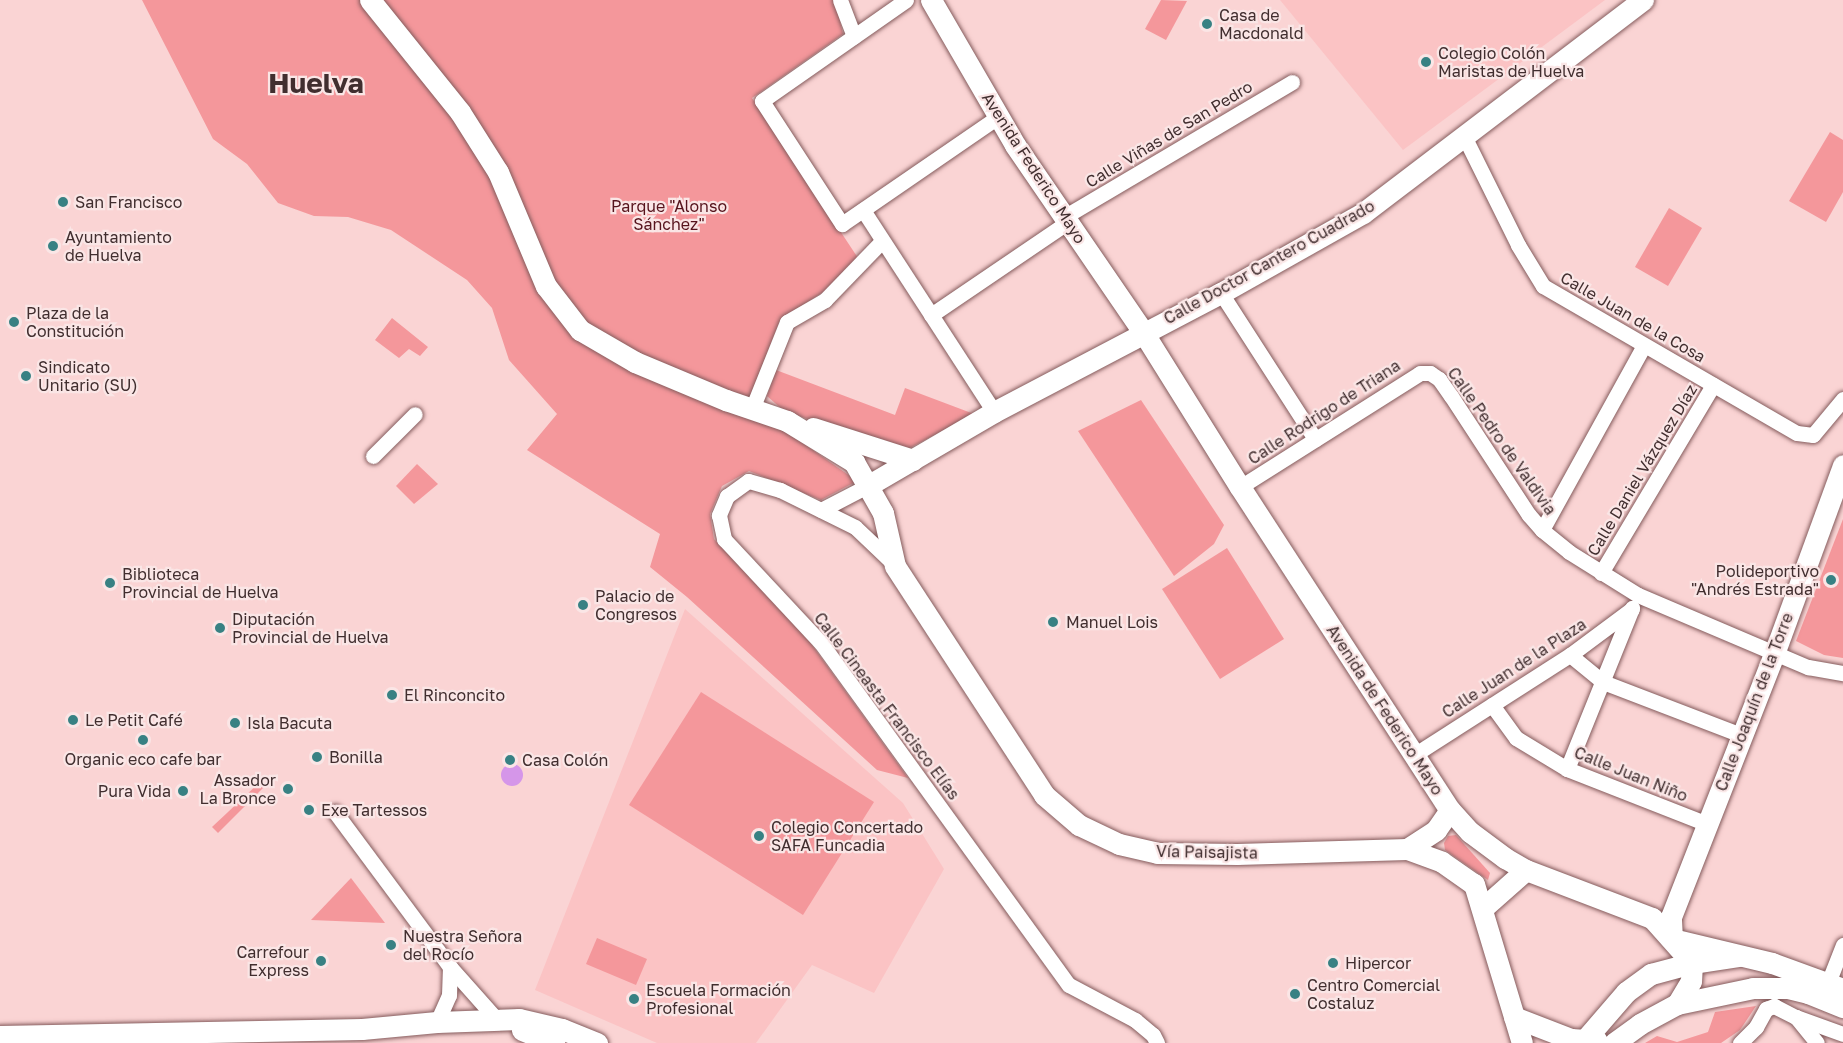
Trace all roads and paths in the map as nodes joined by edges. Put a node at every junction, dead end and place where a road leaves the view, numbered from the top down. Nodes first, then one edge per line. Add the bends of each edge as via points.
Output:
1 (370, 0) edge
2 (840, 0) edge
3 (906, 0) edge
4 (931, 0) edge
5 (1643, 0) edge
6 (854, 36) junction
7 (1292, 82) dead end
8 (999, 116) junction
9 (1464, 136) junction
10 (863, 210) junction
11 (1066, 219) junction
12 (882, 241) junction
13 (1221, 293) junction
14 (930, 315) junction
15 (1143, 332) junction
16 (1644, 345) junction
17 (1430, 373) joint
18 (1713, 385) junction
19 (1843, 399) edge
20 (752, 409) junction
21 (994, 412) junction
22 (415, 414) dead end
23 (787, 421) junction
24 (1315, 439) junction
25 (373, 456) dead end
26 (913, 460) junction
27 (1843, 465) edge
28 (868, 485) junction
29 (1240, 488) junction
30 (821, 510) junction
31 (1542, 530) junction
32 (895, 566) junction
33 (1601, 573) junction
34 (1635, 602) junction
35 (1774, 654) junction
36 (1570, 655) junction
37 (1843, 673) edge
38 (1603, 682) junction
39 (1492, 705) junction
40 (1741, 735) junction
41 (1414, 755) junction
42 (1567, 769) junction
43 (1450, 810) junction
44 (335, 812) dead end
45 (1707, 824) junction
46 (1407, 849) junction
47 (1526, 870) junction
48 (1483, 908) junction
49 (1672, 939) junction
50 (1843, 945) edge
51 (1739, 956) junction
52 (1692, 963) junction
53 (450, 967) junction
54 (1836, 986) edge
55 (1677, 1004) junction
56 (1843, 1007) edge
57 (1514, 1017) junction
58 (1796, 1017) junction
59 (496, 1020) junction
60 (437, 1022) junction
61 (1843, 1034) edge
62 (0, 1036) edge
63 (369, 1036) edge
64 (1583, 1042) edge
65 (1614, 1042) edge
66 (555, 1043) edge
67 (597, 1043) edge
68 (1157, 1043) edge
69 (1522, 1043) edge
70 (1740, 1043) edge
71 (1816, 1043) edge

1 - 20 street via 460,112 498,171 546,286 580,330 635,362
2 - 6 street
3 - 6 street
4 - 8 street, Avenida Federico Mayo
5 - 9 street, Calle Doctor Cantero Cuadrado
6 - 10 street via 762,100 842,224
7 - 11 street, Calle Viñas de San Pedro
8 - 10 street
8 - 11 street, Avenida Federico Mayo
9 - 13 street, Calle Doctor Cantero Cuadrado via 1363,213
9 - 16 street, Calle Juan de la Cosa via 1518,245 1543,286
10 - 12 street
11 - 14 street, Calle Viñas de San Pedro
11 - 15 street, Avenida Federico Mayo
12 - 14 street
12 - 20 street via 825,300 787,322
13 - 15 street, Calle Doctor Cantero Cuadrado
13 - 24 street
14 - 21 street
15 - 21 street, Calle Doctor Cantero Cuadrado
15 - 29 street, Avenida de Federico Mayo
16 - 18 street, Calle Juan de la Cosa
16 - 31 street
17 - 24 street, Calle Rodrigo de Triana via 1420,373
17 - 31 street, Calle Pedro de Valdivia via 1439,379
18 - 19 street, Calle Juan de la Cosa via 1797,433 1813,435
18 - 33 street, Calle Daniel Vázquez Díaz
20 - 23 street
21 - 26 street, Calle Doctor Cantero Cuadrado
22 - 25 street
23 - 26 street
23 - 28 street via 854,462
24 - 29 street, Calle Rodrigo de Triana
26 - 28 street, Calle Doctor Cantero Cuadrado
27 - 35 street, Calle Joaquín de la Torre
28 - 30 street
28 - 32 street via 883,513
29 - 41 street, Avenida de Federico Mayo
30 - 32 street, Calle Cineasta Francisco Elías via 855,527
30 - 68 street, Calle Cineasta Francisco Elías via 780,490 748,481 727,496 719,515 724,539 821,643 1069,984 1135,1020
31 - 33 street, Calle Pedro de Valdivia
32 - 46 street, Vía Paisajista via 1044,795 1079,825 1119,844 1157,853
33 - 34 street, Calle Pedro de Valdivia
34 - 35 street, Calle Pedro de Valdivia
34 - 36 street, Calle Juan de la Plaza
34 - 38 street
35 - 37 street, Calle Pedro de Valdivia via 1808,667
35 - 40 street, Calle Joaquín de la Torre
36 - 38 street
36 - 39 street, Calle Juan de la Plaza
38 - 40 street
38 - 42 street
39 - 41 street, Calle Juan de la Plaza
39 - 42 street, Calle Juan Niño via 1516,738
40 - 45 street, Calle Joaquín de la Torre
41 - 43 street, Avenida de Federico Mayo
42 - 45 street, Calle Juan Niño
43 - 46 street via 1436,830
43 - 47 street, Avenida de Federico Mayo via 1470,832
44 - 53 street
45 - 49 street, Calle Joaquín de la Torre via 1671,917
46 - 48 street, Vía Paisajista via 1442,862 1474,884
47 - 48 street
47 - 49 street, Avenida de Federico Mayo via 1652,918
48 - 57 street, Vía Paisajista
49 - 51 street
49 - 52 street, Avenida de Federico Mayo
50 - 54 street
51 - 52 street
51 - 54 street via 1772,963
52 - 55 street via 1691,981
52 - 64 street via 1651,974 1626,992
53 - 59 street
53 - 60 street via 449,995
55 - 56 street via 1772,987 1808,993
55 - 65 street
57 - 64 street
57 - 69 street, Vía Paisajista
58 - 61 street
58 - 70 street via 1774,1006 1766,1009
58 - 71 street
59 - 60 street
59 - 66 street
59 - 67 street via 537,1022
60 - 63 street
62 - 63 street
64 - 65 street

